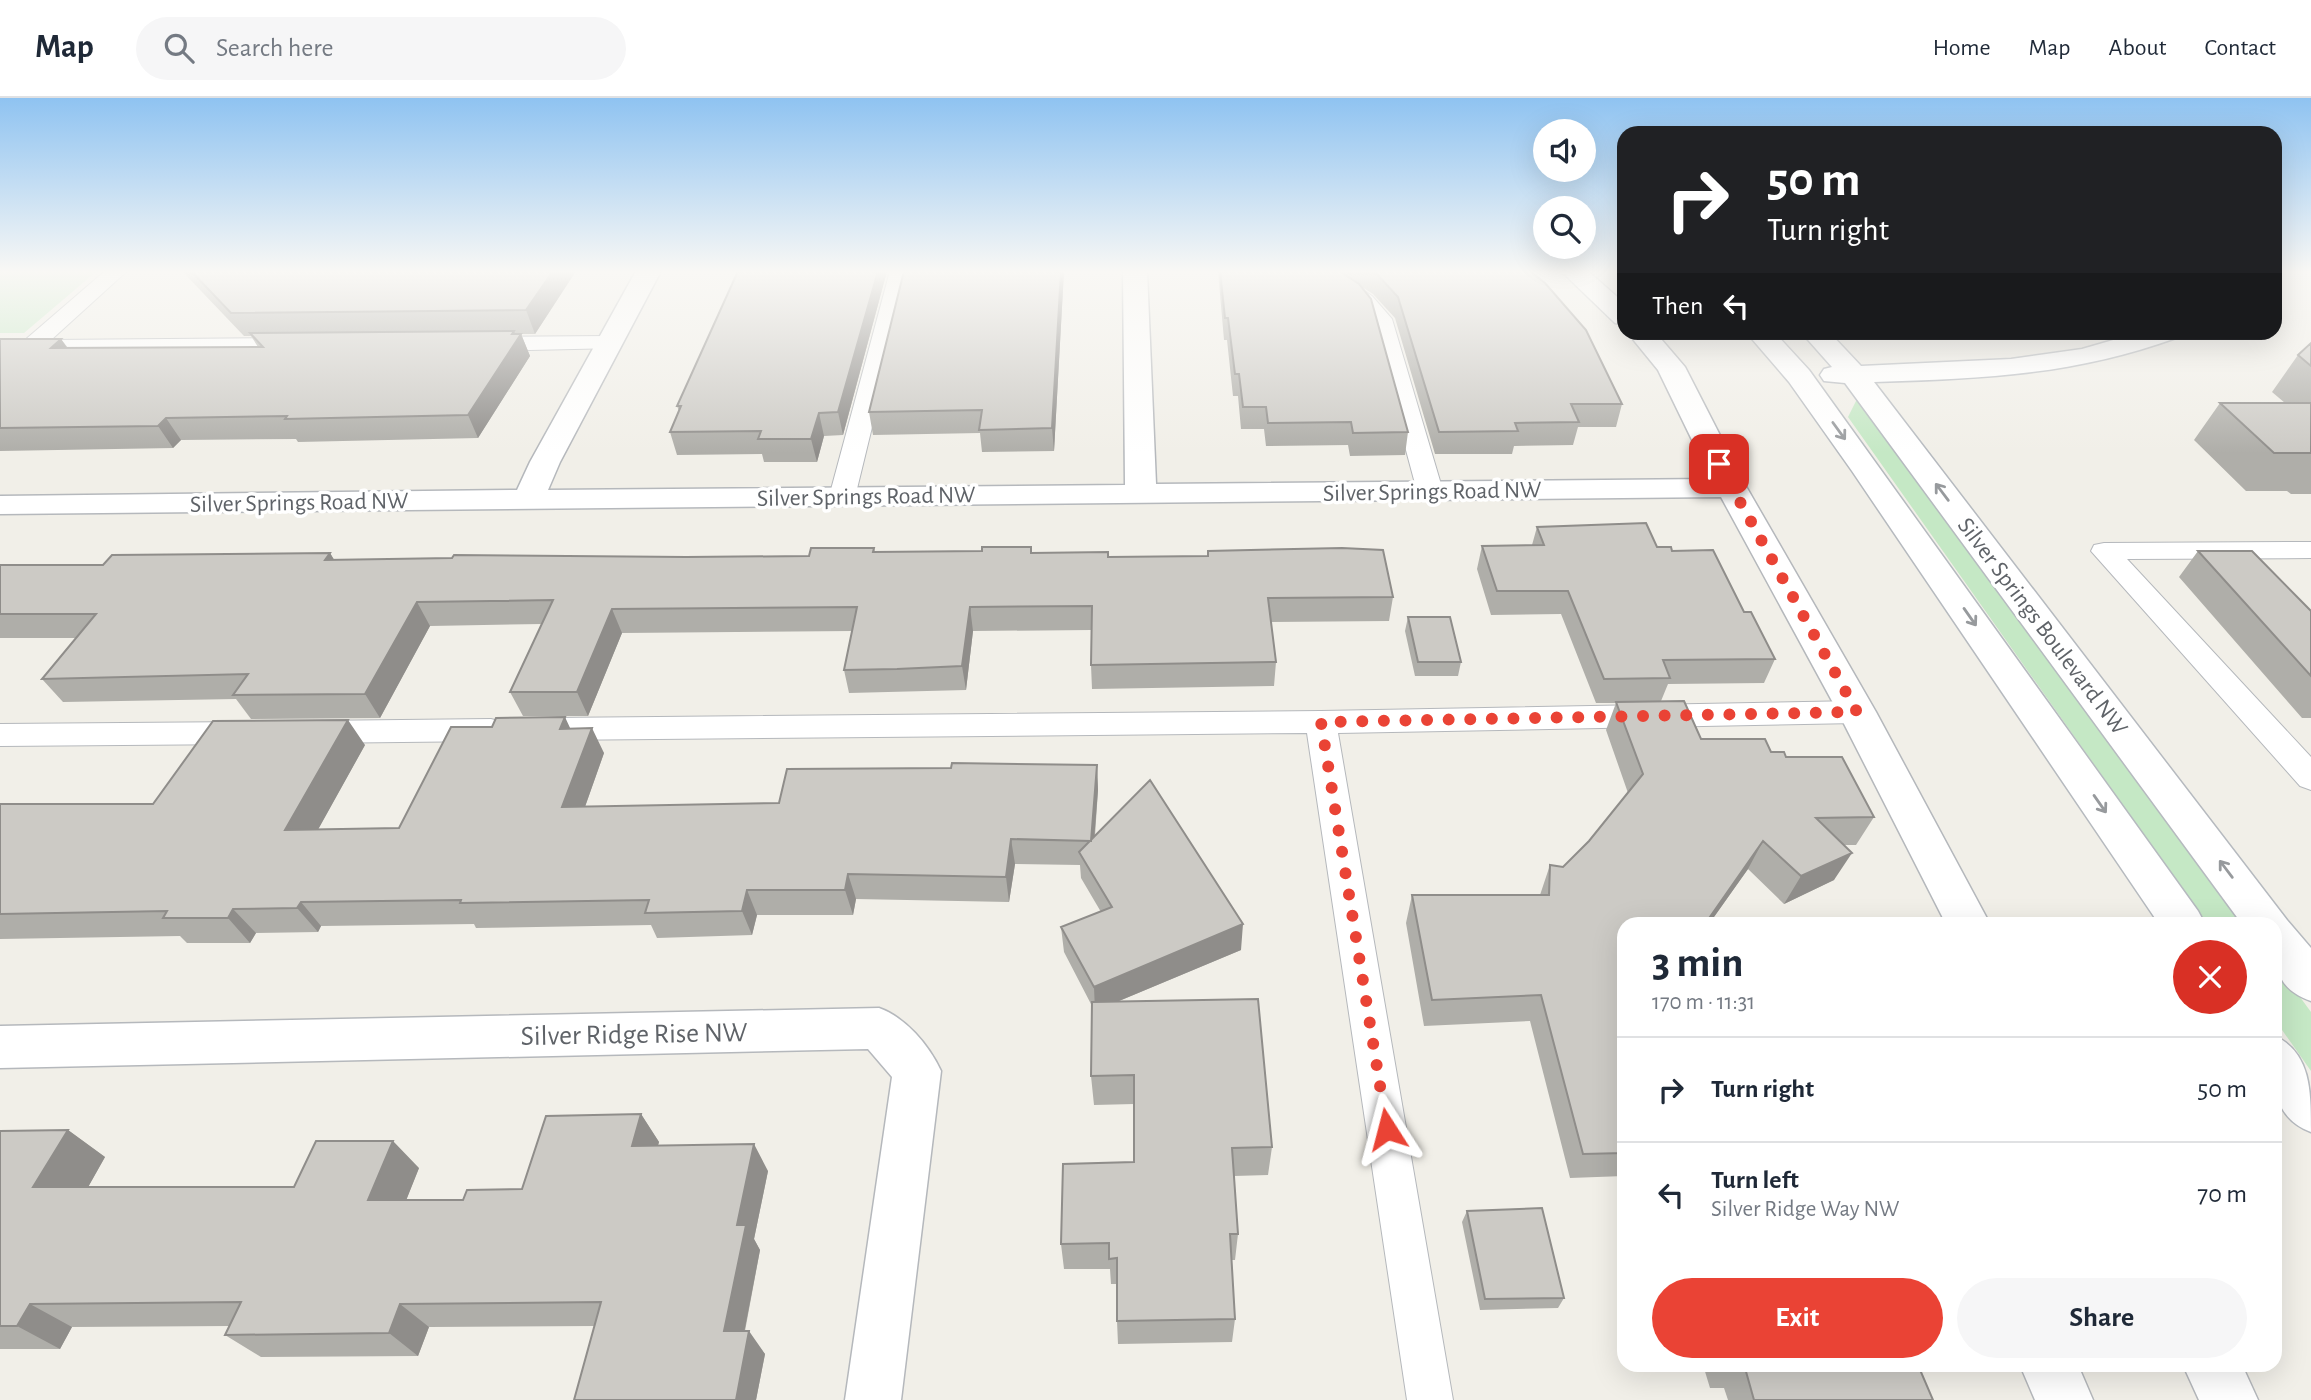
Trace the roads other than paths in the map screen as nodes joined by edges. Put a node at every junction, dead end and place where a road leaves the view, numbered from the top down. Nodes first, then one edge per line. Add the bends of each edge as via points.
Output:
1 (47, 332) edge
2 (616, 332) edge
3 (884, 332) edge
4 (1137, 332) edge
5 (1385, 332) edge
6 (1647, 340) edge
7 (1766, 340) edge
8 (1821, 340) edge
9 (2145, 340) edge
10 (610, 343) junction
11 (460, 344) edge
12 (321, 345) edge
13 (0, 347) edge
14 (30, 347) junction
15 (1853, 374) junction
16 (1799, 376) junction
17 (1731, 488) junction
18 (1430, 491) junction
19 (1141, 494) junction
20 (842, 496) junction
21 (528, 500) junction
22 (0, 505) edge
23 (2311, 550) edge
24 (1857, 712) junction
25 (1321, 722) junction
26 (0, 735) edge
27 (2311, 778) edge
28 (1964, 917) edge
29 (2178, 917) edge
30 (2262, 917) edge
31 (2282, 943) edge
32 (2311, 982) edge
33 (0, 1047) edge
34 (2282, 1067) edge
35 (2311, 1109) edge
36 (2051, 1372) edge
37 (2215, 1372) edge
38 (873, 1400) edge
39 (1430, 1400) edge
40 (2065, 1400) edge
41 (2230, 1400) edge

1 - 14 lane
2 - 10 street
3 - 20 lane
4 - 19 street
5 - 18 lane
6 - 17 street via 1671,367
7 - 16 street, Silver Springs Boulevard NW
8 - 15 street, Silver Springs Boulevard NW
9 - 15 street via 2117,350 2048,362
10 - 11 lane
10 - 21 street
12 - 14 lane
13 - 14 lane
15 - 16 street
30 -> 15 street, Silver Springs Boulevard NW
16 -> 29 street, Silver Springs Boulevard NW
17 - 18 street, Silver Springs Road NW
17 - 24 street
18 - 19 street, Silver Springs Road NW
19 - 20 street, Silver Springs Road NW
20 - 21 street, Silver Springs Road NW
21 - 22 street, Silver Springs Road NW
23 - 27 lane via 2104,551
24 - 25 lane
24 - 28 street
25 - 26 lane
25 - 39 lane
31 - 32 street
33 - 38 street, Silver Ridge Rise NW via 879,1028 917,1072
34 - 35 street
36 - 40 street
37 - 41 street

